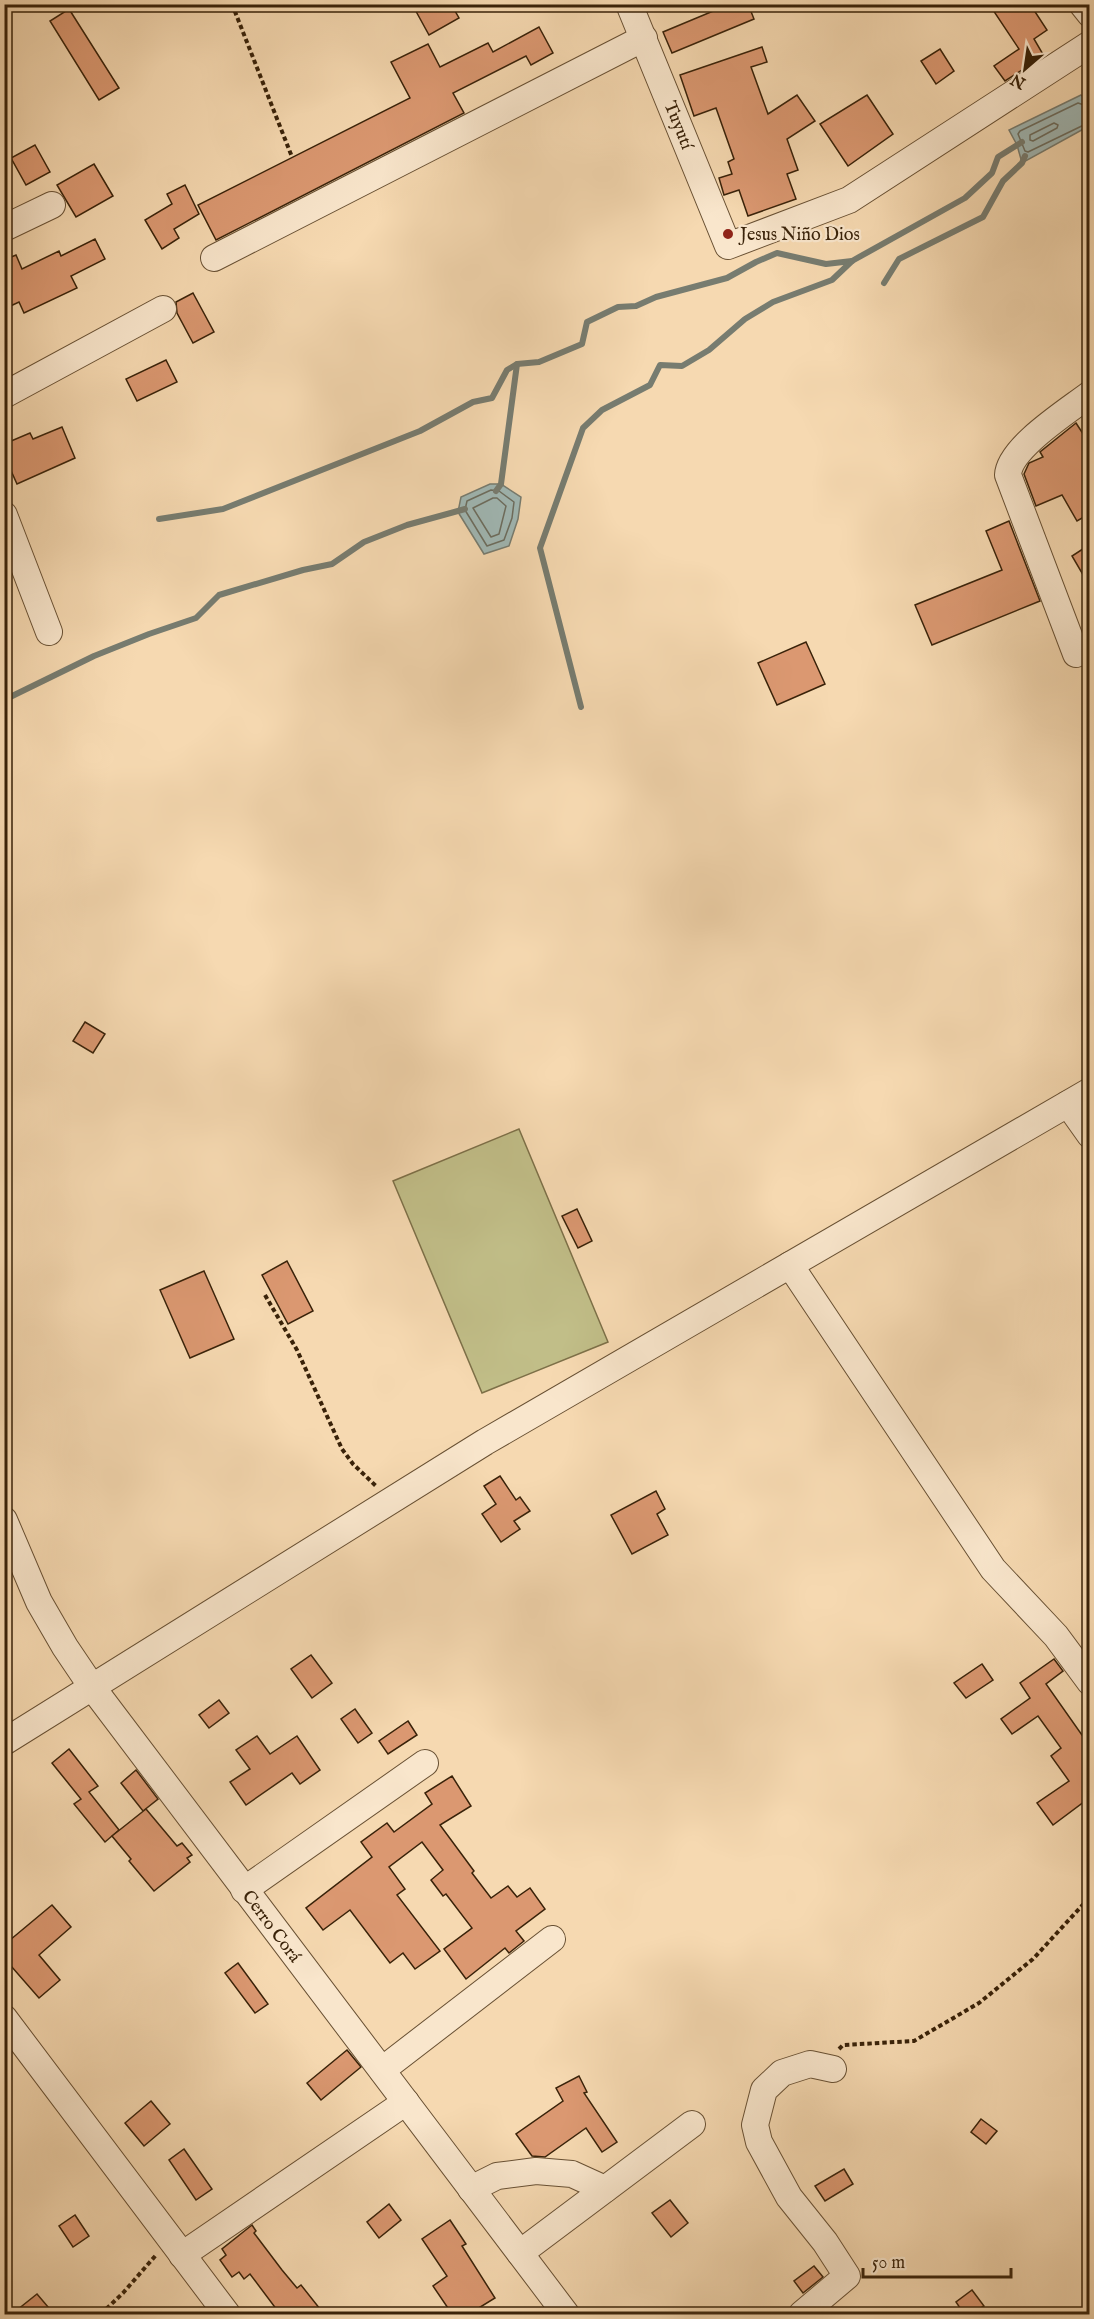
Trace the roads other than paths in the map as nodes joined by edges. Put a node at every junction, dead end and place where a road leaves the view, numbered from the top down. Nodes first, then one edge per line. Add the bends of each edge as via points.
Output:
1 (629, 4) edge
2 (1082, 4) edge
3 (1089, 14) edge
4 (644, 38) junction
5 (1089, 44) edge
6 (52, 205) dead end
7 (4, 228) edge
8 (214, 258) dead end
9 (163, 309) dead end
10 (1089, 394) edge
11 (4, 395) edge
12 (4, 515) edge
13 (50, 632) dead end
14 (1076, 654) dead end
15 (1079, 1097) edge
16 (1089, 1135) edge
17 (790, 1265) junction
18 (4, 1520) edge
19 (1089, 1682) edge
20 (92, 1687) junction
21 (4, 1742) edge
22 (425, 1763) dead end
23 (244, 1890) junction
24 (552, 1939) dead end
25 (4, 2018) edge
26 (833, 2069) road end
27 (381, 2070) junction
28 (406, 2102) junction
29 (692, 2124) dead end
30 (471, 2189) junction
31 (605, 2189) junction
32 (176, 2247) junction
33 (520, 2253) junction
34 (227, 2314) edge
35 (566, 2314) edge
36 (802, 2314) edge

1 - 4 street, Tuyutí
2 - 3 street
4 - 5 street, Tuyutí via 728,246 849,200
4 - 8 street
6 - 7 street
9 - 11 street
10 - 14 street via 1020,448 1008,467
12 - 13 street
15 - 16 street
15 - 17 street
17 - 19 street via 993,1569 1056,1636
17 - 20 street via 485,1442
18 - 20 street, Cerro Corá via 39,1602
20 - 21 street
20 - 23 street, Cerro Corá
22 - 23 street
23 - 27 street, Cerro Corá
24 - 27 street
25 - 32 street
26 - 36 street via 810,2064 782,2073 764,2090 755,2125 759,2142 789,2197 847,2276
27 - 28 street, Cerro Corá
28 - 30 street, Cerro Corá
28 - 32 street
29 - 31 street
30 - 31 street via 497,2176 536,2171 572,2174
30 - 33 street, Cerro Corá
31 - 33 street
32 - 34 street
33 - 35 street, Cerro Corá

